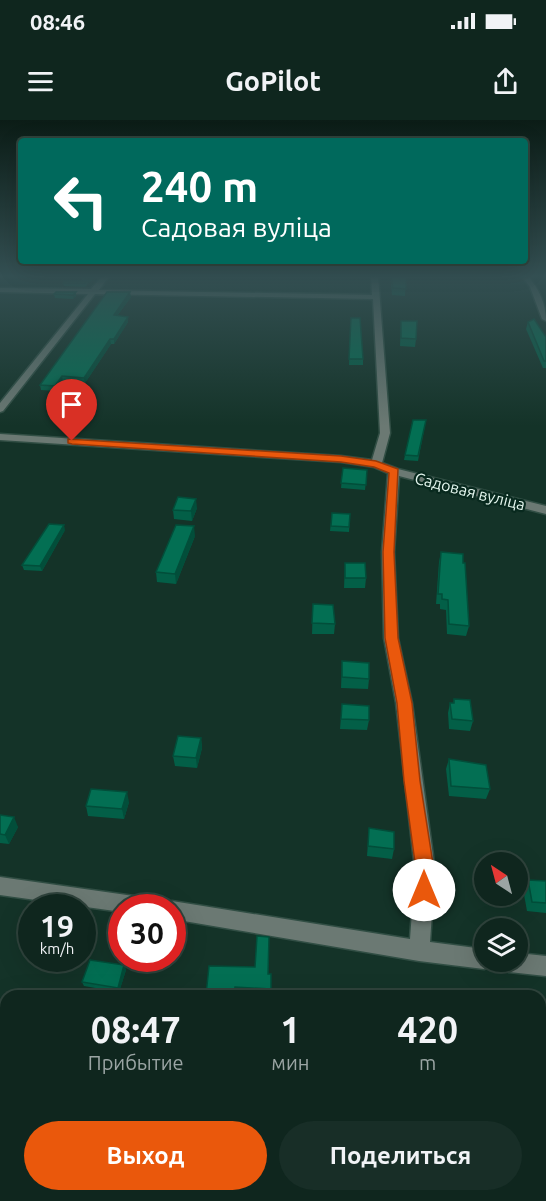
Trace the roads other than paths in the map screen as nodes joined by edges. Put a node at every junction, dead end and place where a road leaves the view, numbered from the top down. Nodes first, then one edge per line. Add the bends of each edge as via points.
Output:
1 (68, 325) edge
2 (379, 325) edge
3 (0, 409) edge
4 (0, 437) edge
5 (376, 464) junction
6 (394, 471) junction
7 (546, 510) edge
8 (0, 886) edge
9 (108, 901) edge
10 (186, 912) edge
11 (419, 951) junction
12 (474, 958) edge
13 (528, 964) edge
14 (546, 966) edge

1 - 3 street
2 - 5 street via 385,433
4 - 5 street, Садовая вуліца via 272,453
5 - 6 street, Садовая вуліца
6 - 7 street, Садовая вуліца
6 - 11 street, Садовая вуліца via 388,552 392,638 425,870
8 - 9 street
10 - 11 street
11 - 12 street
13 - 14 street

